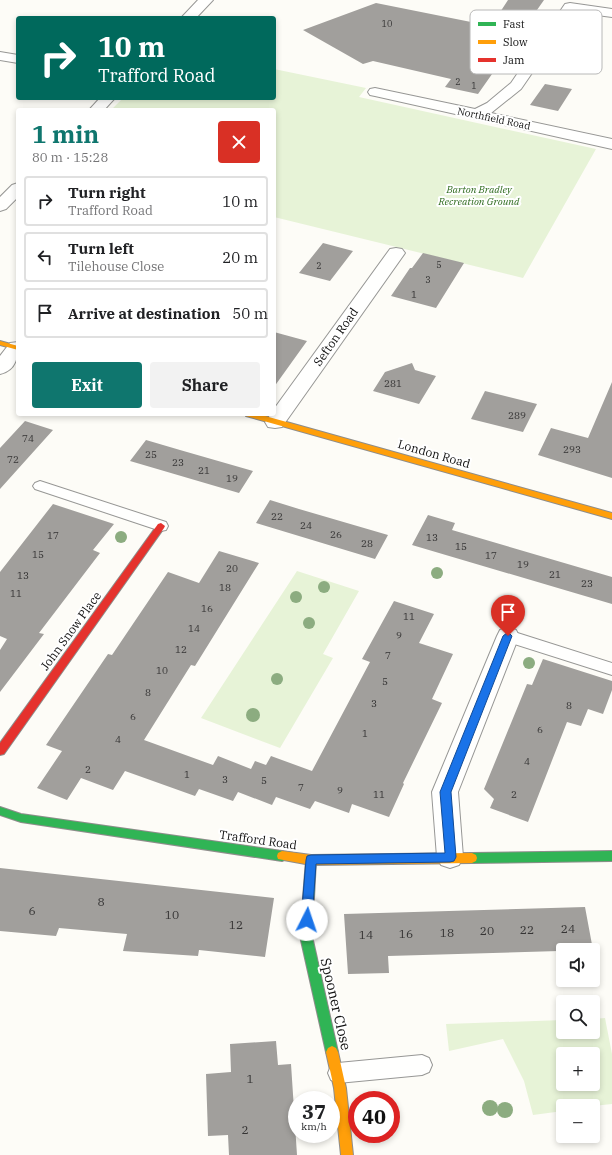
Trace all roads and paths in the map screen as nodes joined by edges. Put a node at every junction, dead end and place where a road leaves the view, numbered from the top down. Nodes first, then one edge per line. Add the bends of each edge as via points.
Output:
1 (206, 0) edge
2 (567, 10) edge
3 (594, 10) edge
4 (602, 11) edge
5 (612, 13) edge
6 (190, 16) edge
7 (0, 56) edge
8 (16, 59) edge
9 (524, 74) edge
10 (375, 92) dead end
11 (106, 100) edge
12 (98, 108) edge
13 (476, 115) junction
14 (612, 144) edge
15 (16, 190) edge
16 (0, 206) edge
17 (396, 252) dead end
18 (12, 346) edge
19 (0, 368) edge
20 (256, 416) edge
21 (275, 422) junction
22 (40, 486) dead end
23 (612, 516) edge
24 (161, 526) joint
25 (508, 636) joint
26 (612, 669) edge
27 (0, 751) edge
28 (0, 811) edge
29 (612, 856) edge
30 (450, 857) junction
31 (311, 860) junction
32 (422, 1066) dead end
33 (338, 1073) junction
34 (347, 1155) edge

1 - 6 street
2 - 3 street via 570,6
4 - 5 street
7 - 8 street
9 - 13 street via 516,86 492,106
10 - 13 street, Northfield Road
11 - 12 street
13 - 14 street, Northfield Road
15 - 16 street
17 - 21 street, Sefton Road
18 - 19 street
20 - 21 street, London Road
21 - 23 street, London Road
22 - 24 lane
24 - 27 street, John Snow Place
25 - 26 lane
25 - 30 street via 445,792
28 - 31 street, Trafford Road via 21,818
29 - 30 street, Trafford Road
30 - 31 street, Trafford Road
31 - 33 street, Spooner Close via 306,936
32 - 33 lane
33 - 34 street, Spooner Close

